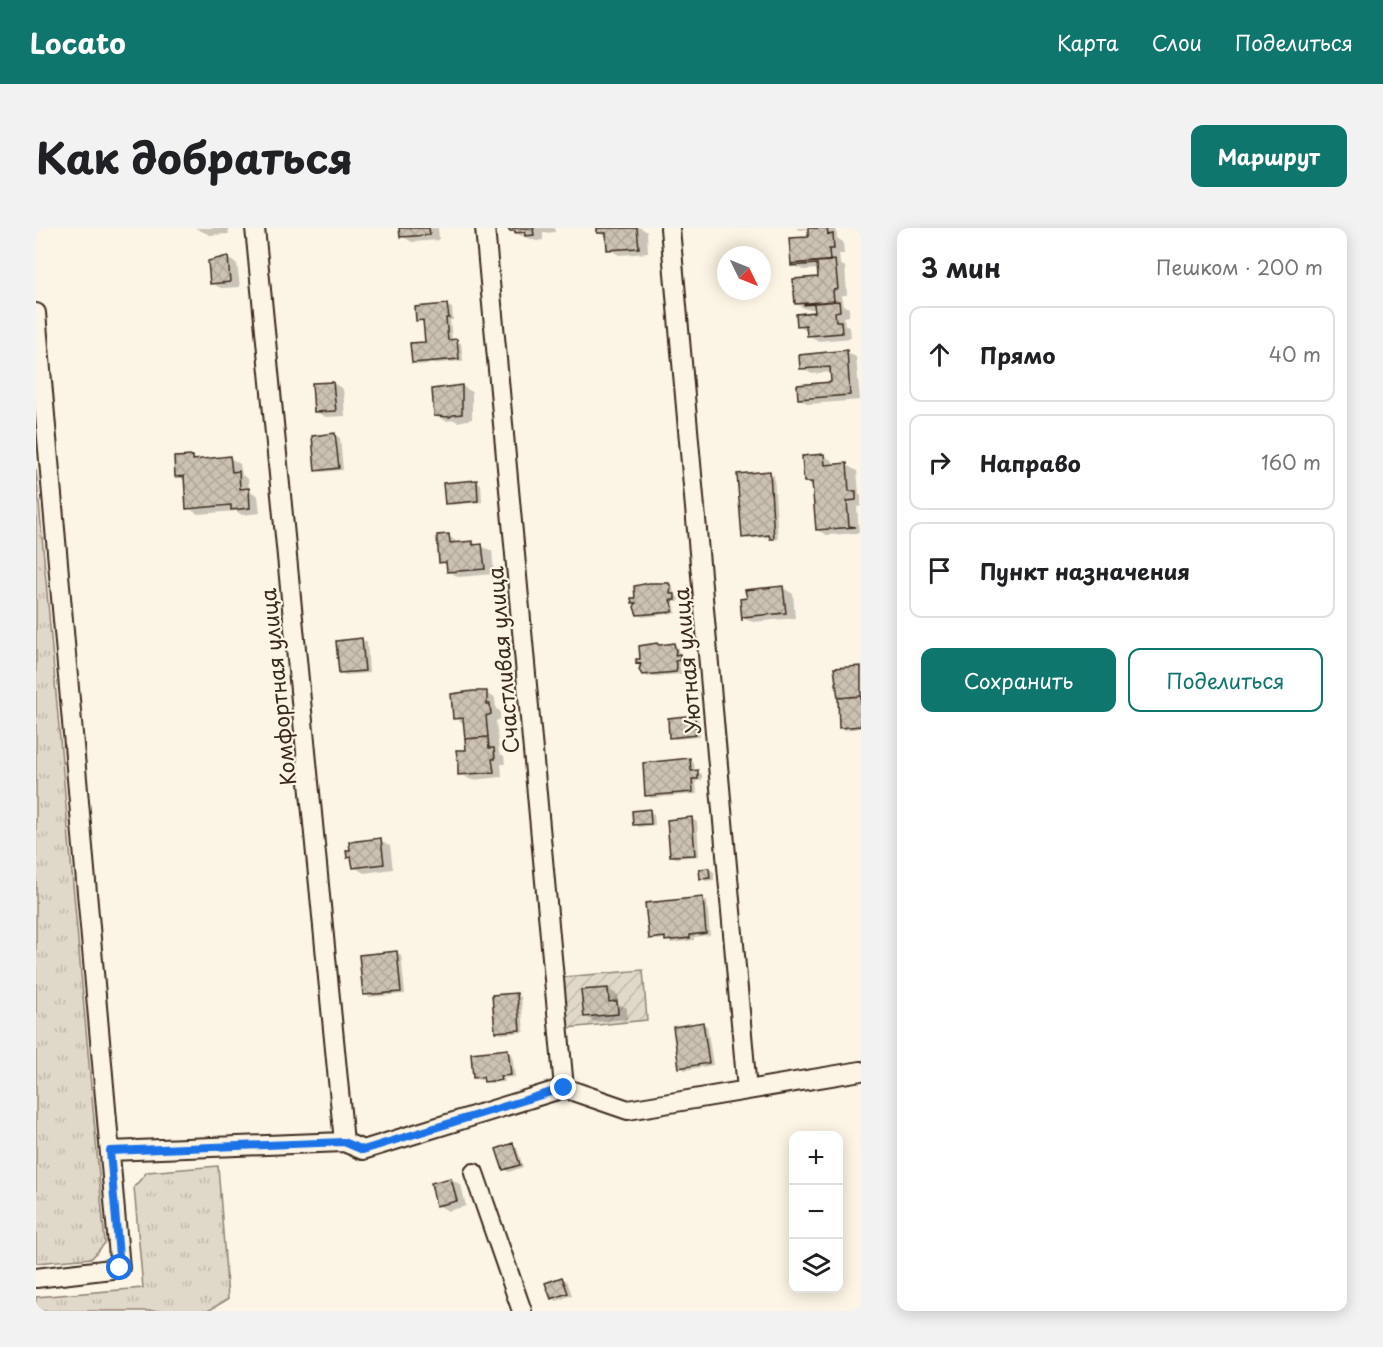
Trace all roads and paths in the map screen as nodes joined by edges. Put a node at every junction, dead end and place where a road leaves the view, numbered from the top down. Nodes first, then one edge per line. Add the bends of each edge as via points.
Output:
1 (255, 228) edge
2 (485, 228) edge
3 (670, 228) edge
4 (36, 313) edge
5 (39, 386) edge
6 (861, 1071) edge
7 (564, 1088) junction
8 (747, 1090) junction
9 (344, 1142) junction
10 (110, 1151) junction
11 (474, 1173) dead end
12 (36, 1278) edge
13 (522, 1311) edge

1 - 9 street, Комфортная улица
2 - 7 street, Счастливая улица
3 - 8 street, Уютная улица
4 - 5 street
5 - 10 street
6 - 8 street
7 - 8 street via 628,1110
7 - 9 street via 363,1150
9 - 10 street
10 - 12 street via 120,1268
11 - 13 street

